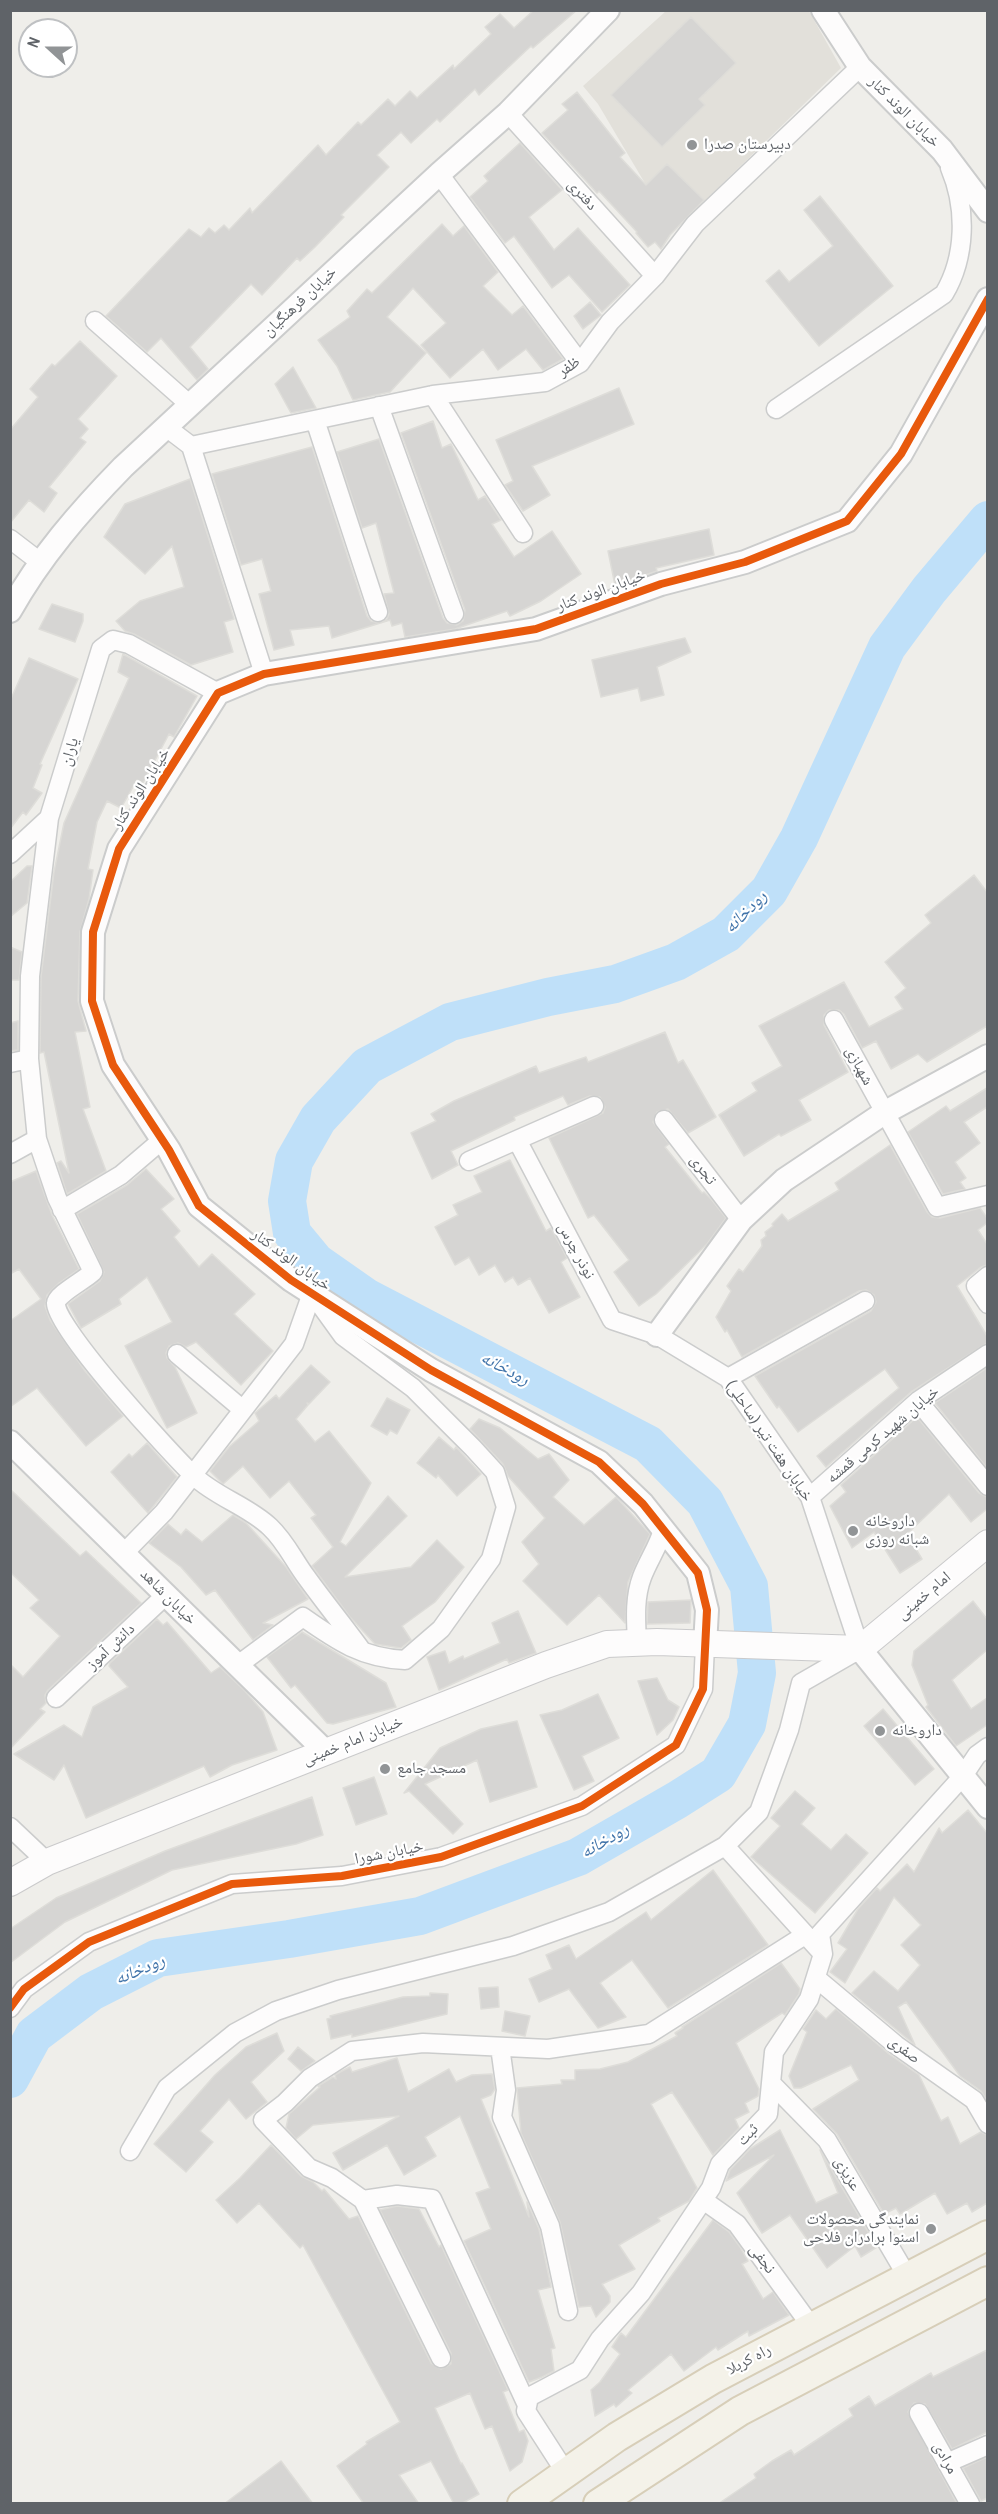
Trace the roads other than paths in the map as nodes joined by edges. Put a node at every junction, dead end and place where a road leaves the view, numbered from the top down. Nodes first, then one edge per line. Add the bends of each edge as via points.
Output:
1 (608, 10) edge
2 (823, 10) edge
3 (860, 67) junction
4 (508, 113) junction
5 (942, 150) junction
6 (439, 174) junction
7 (987, 211) edge
8 (655, 276) junction
9 (987, 299) edge
10 (94, 321) dead end
11 (580, 363) junction
12 (433, 395) junction
13 (189, 404) junction
14 (379, 406) junction
15 (776, 409) dead end
16 (315, 420) junction
17 (166, 428) junction
18 (191, 446) junction
19 (523, 533) dead end
20 (10, 539) edge
21 (40, 562) junction
22 (10, 610) edge
23 (378, 612) dead end
24 (453, 614) dead end
25 (264, 674) junction
26 (218, 693) junction
27 (49, 818) junction
28 (10, 854) edge
29 (834, 1020) dead end
30 (987, 1056) edge
31 (29, 1059) junction
32 (10, 1063) edge
33 (594, 1106) dead end
34 (884, 1113) junction
35 (664, 1120) dead end
36 (38, 1139) junction
37 (162, 1140) junction
38 (517, 1140) junction
39 (10, 1154) edge
40 (470, 1161) dead end
41 (987, 1195) edge
42 (62, 1210) junction
43 (741, 1220) junction
44 (987, 1276) edge
45 (312, 1293) junction
46 (865, 1301) dead end
47 (987, 1304) edge
48 (657, 1335) junction
49 (177, 1354) dead end
50 (987, 1354) edge
51 (728, 1378) junction
52 (918, 1401) junction
53 (242, 1409) junction
54 (10, 1442) edge
55 (193, 1474) junction
56 (987, 1486) edge
57 (810, 1497) junction
58 (663, 1530) junction
59 (987, 1544) edge
60 (124, 1553) junction
61 (166, 1595) junction
62 (637, 1643) junction
63 (705, 1645) junction
64 (860, 1649) junction
65 (362, 1651) junction
66 (238, 1665) junction
67 (56, 1698) dead end
68 (987, 1747) edge
69 (326, 1752) junction
70 (963, 1776) junction
71 (987, 1807) edge
72 (10, 1827) edge
73 (725, 1846) junction
74 (47, 1862) junction
75 (10, 1883) edge
76 (805, 1935) junction
77 (823, 1954) junction
78 (816, 1978) junction
79 (10, 2008) edge
80 (500, 2047) junction
81 (771, 2083) junction
82 (987, 2124) edge
83 (130, 2151) dead end
84 (363, 2200) junction
85 (703, 2200) junction
86 (987, 2235) edge
87 (907, 2276) junction
88 (987, 2281) edge
89 (568, 2311) dead end
90 (811, 2326) junction
91 (441, 2358) dead end
92 (527, 2405) junction
93 (919, 2413) dead end
94 (987, 2445) edge
95 (949, 2462) junction
96 (566, 2473) junction
97 (522, 2504) edge
98 (598, 2504) edge
99 (970, 2504) edge

1 - 4 street, خیابان فرهنگیان
2 - 3 street, خیابان الوند کنار
3 - 5 street, خیابان الوند کنار
3 - 8 street, ظفر via 695,224
4 - 6 street, خیابان فرهنگیان
4 - 8 street, دفتری
5 - 7 street, خیابان الوند کنار
5 - 15 street via 958,188 962,220 955,275 944,294
6 - 11 street
6 - 13 street, خیابان فرهنگیان
8 - 11 street, ظفر via 610,322
9 - 25 street, خیابان الوند کنار via 901,454 848,521 745,562 661,584 536,629
10 - 13 street
11 - 12 street, ظفر via 545,382
12 - 14 street, ظفر
12 - 19 street
13 - 17 street, خیابان فرهنگیان
14 - 16 street, ظفر
14 - 24 street
16 - 18 street, ظفر
16 - 23 street
17 - 18 street
17 - 21 street, خیابان فرهنگیان via 88,502
18 - 25 street
20 - 21 street
21 - 22 street, خیابان فرهنگیان
25 - 26 street, خیابان الوند کنار
26 - 27 street, یاران via 129,644 113,640 101,649
26 - 37 street, خیابان الوند کنار via 119,849 93,932 92,1001 113,1065
27 - 28 street
27 - 31 street, یاران via 30,976
29 - 34 street, شهبازی
30 - 34 street
31 - 32 street
31 - 36 street, یاران
33 - 38 street
34 - 41 street via 937,1207
34 - 43 street via 784,1180
35 - 43 street, تجری
36 - 39 street
36 - 42 street, یاران
37 - 42 street via 121,1175
37 - 45 street, خیابان الوند کنار via 199,1206
38 - 40 street
38 - 48 street, نوذر چرس via 612,1320
42 - 55 street, یاران via 93,1272 58,1296 59,1314 108,1380
43 - 48 street
44 - 47 street via 976,1286
45 - 53 street via 294,1344
45 - 58 street, خیابان الوند کنار via 431,1370 599,1462 643,1504
45 - 65 street via 343,1336 413,1388 495,1472 506,1507 491,1559 441,1629 405,1660 380,1658
46 - 51 street
48 - 51 street, خیابان هفت تیر (ساحلی)
49 - 53 street
50 - 52 street, خیابان شهید کرمی قمشه
51 - 57 street, خیابان هفت تیر (ساحلی)
52 - 56 street
52 - 57 street, خیابان شهید کرمی قمشه
53 - 55 street
54 - 60 street, خیابان شاهد
55 - 60 street via 164,1512
55 - 65 street via 268,1525
57 - 64 street, خیابان هفت تیر (ساحلی)
58 - 62 street via 638,1592
58 - 63 street, خیابان الوند کنار via 698,1573 707,1610
59 - 64 main road, امام خمینی
60 - 61 street, خیابان شاهد
61 - 66 street, خیابان شاهد
61 - 67 street, دانش آموز
62 - 63 main road, خیابان امام خمینی
62 - 69 main road, خیابان امام خمینی via 607,1644 546,1665
63 - 64 main road, خیابان امام خمینی
63 - 79 street, خیابان شورا via 704,1689 676,1744 582,1806 441,1857 342,1876 232,1884 89,1942 24,1989
64 - 70 street
64 - 73 street via 801,1683 789,1730 759,1812
65 - 66 street via 336,1641 303,1617
66 - 69 street, خیابان شاهد
68 - 70 street
69 - 74 main road, خیابان امام خمینی
70 - 71 street
70 - 77 street, ثبت via 820,1934
72 - 74 street
73 - 76 street
73 - 83 street via 609,1912 513,1946 338,1990 276,2011 235,2033 167,2088
74 - 75 main road, خیابان امام خمینی
76 - 77 street
76 - 80 street via 649,2034 548,2049
77 - 78 street, ثبت
78 - 81 street, ثبت via 809,1999 774,2052
78 - 82 street, صفری via 896,2045 974,2100
80 - 84 street via 423,2043 352,2051 310,2078 263,2120 309,2168 332,2178
80 - 89 street via 506,2090 502,2117 550,2226
81 - 85 street, ثبت via 768,2114 720,2164
81 - 87 street, عزیزی via 827,2140
84 - 91 street
84 - 92 street via 397,2195 432,2199
85 - 90 street, نجفی via 737,2224
85 - 92 street, ثبت via 641,2293 600,2339 580,2370 529,2397
86 - 87 main road, راه کربلا
87 - 90 main road, راه کربلا
88 - 98 main road via 740,2411
90 - 96 main road, راه کربلا via 617,2437
92 - 96 street via 526,2411
93 - 95 street, مرادی
94 - 95 street
95 - 99 street, مرادی
96 - 97 main road, راه کربلا

